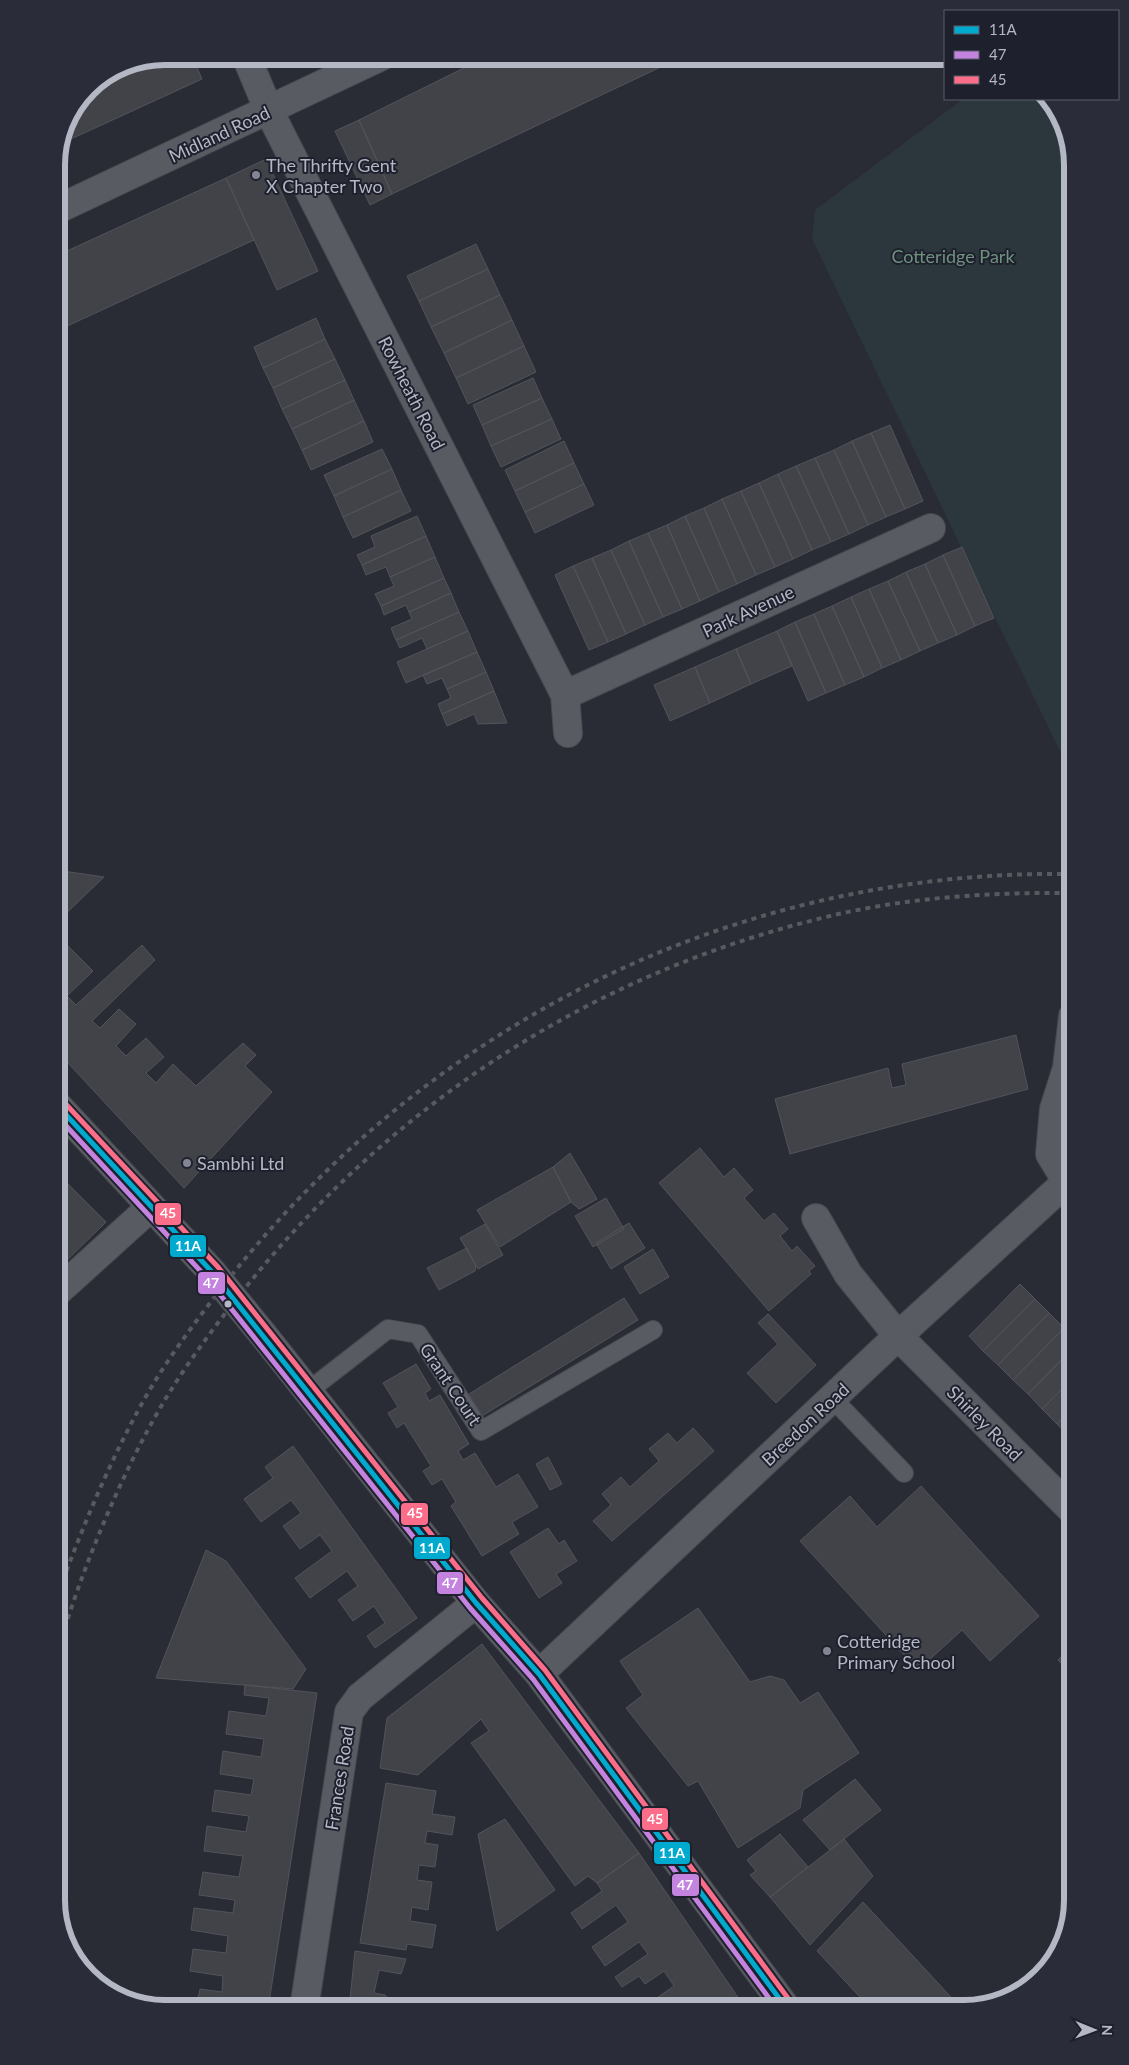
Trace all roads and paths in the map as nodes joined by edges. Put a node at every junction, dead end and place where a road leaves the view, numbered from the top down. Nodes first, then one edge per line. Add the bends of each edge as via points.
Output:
1 (250, 65) edge
2 (364, 65) edge
3 (269, 111) junction
4 (65, 206) edge
5 (931, 528) dead end
6 (565, 695) junction
7 (568, 733) dead end
8 (1064, 1075) edge
9 (65, 1114) edge
10 (1064, 1172) edge
11 (1064, 1184) edge
12 (151, 1207) junction
13 (816, 1218) dead end
14 (65, 1285) edge
15 (653, 1330) dead end
16 (898, 1336) junction
17 (307, 1392) junction
18 (832, 1398) junction
19 (904, 1473) dead end
20 (1064, 1501) edge
21 (476, 1603) junction
22 (539, 1674) junction
23 (305, 2000) edge
24 (780, 2000) edge

1 - 3 street, Rowheath Road
2 - 3 street, Midland Road
3 - 4 street, Midland Road
3 - 6 street, Rowheath Road
5 - 6 street, Park Avenue
6 - 7 street, Rowheath Road
8 - 10 street via 1054,1109 1050,1154
9 - 12 main road
11 - 16 street, Breedon Road
12 - 14 street
12 - 17 main road, bridge via 212,1272
13 - 16 street, Shirley Road via 848,1274
15 - 17 lane, Grant Court via 481,1431 418,1334 388,1329
16 - 18 street, Breedon Road
16 - 20 street, Shirley Road
17 - 21 main road
18 - 19 lane
18 - 22 street, Breedon Road
21 - 22 main road
21 - 23 street, Frances Road via 360,1697 350,1712
22 - 24 main road

